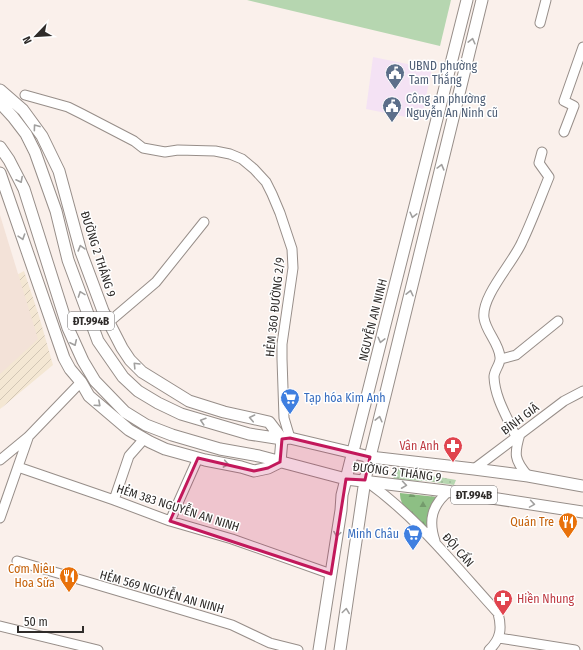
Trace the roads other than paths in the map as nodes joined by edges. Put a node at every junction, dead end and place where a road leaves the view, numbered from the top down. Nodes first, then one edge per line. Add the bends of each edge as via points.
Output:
1 (466, 0) edge
2 (482, 0) edge
3 (546, 0) edge
4 (540, 23) dead end
5 (583, 47) edge
6 (0, 90) edge
7 (25, 94) dead end
8 (0, 103) edge
9 (564, 132) dead end
10 (0, 147) edge
11 (542, 152) dead end
12 (0, 174) edge
13 (204, 222) dead end
14 (558, 321) dead end
15 (109, 322) junction
16 (501, 359) junction
17 (81, 382) junction
18 (583, 391) edge
19 (518, 436) junction
20 (28, 437) junction
21 (144, 439) junction
22 (286, 439) junction
23 (352, 454) junction
24 (370, 457) junction
25 (198, 458) junction
26 (0, 460) edge
27 (280, 462) junction
28 (18, 467) junction
29 (474, 469) junction
30 (528, 476) junction
31 (346, 479) junction
32 (365, 480) junction
33 (583, 486) edge
34 (449, 492) junction
35 (114, 500) junction
36 (583, 512) edge
37 (0, 518) edge
38 (170, 520) junction
39 (436, 542) junction
40 (17, 561) dead end
41 (331, 574) junction
42 (0, 626) edge
43 (499, 638) junction
44 (98, 650) edge
45 (298, 650) edge
46 (319, 650) edge
47 (340, 650) edge
48 (489, 650) edge
49 (575, 650) edge

1 -> 23 main road, NGUYỄN AN NINH
24 -> 2 main road
3 - 4 street
5 - 9 street via 564,101 574,106
15 -> 6 main road, ĐƯỜNG 2 THÁNG 9 / ĐT.994B via 81,252 56,164 42,136 23,110
7 - 22 street, HẺM 360 ĐƯỜNG 2/9 via 82,114 143,148 165,152 205,150 230,154 242,159 266,182 280,213 294,259 282,358
22 -> 8 main road, ĐƯỜNG 2 THÁNG 9 / ĐT.994B via 249,434 181,414 138,391 123,377 98,340 68,260 56,211 35,152 26,134
10 -> 27 main road, ĐƯỜNG 2 THÁNG 9 / ĐT.994B via 10,160 24,189 68,328 95,381 126,412 146,425 172,435
11 - 16 street via 539,162 549,177 522,243 494,286 485,309 484,318 497,344
12 -> 17 main road, ĐT.994B via 56,338 70,369
13 - 15 street via 156,282
14 - 16 street via 516,355
22 -> 15 main road, ĐƯỜNG 2 THÁNG 9 / ĐT.994B via 269,422 200,406 142,372 122,348
16 - 19 street via 494,375 495,391
17 - 20 street
17 -> 21 main road, ĐT.994B via 90,396 105,410
18 - 19 street, BÌNH GIÃ via 564,401
19 - 29 street, BÌNH GIÃ
19 - 30 street via 516,456
20 - 26 street
20 - 28 street
21 - 25 main road, ĐT.994B via 165,449
21 - 35 street via 129,456
22 - 23 main road, ĐƯỜNG 2 THÁNG 9 / ĐT.994B
22 - 27 main road
23 - 24 main road, ĐƯỜNG 2 THÁNG 9 / ĐT.994B
23 - 31 main road, NGUYỄN AN NINH
24 - 29 main road, ĐƯỜNG 2 THÁNG 9 / ĐT.994B
24 - 32 main road
25 -> 27 main road, ĐT.994B via 254,471
25 - 38 street
27 - 31 main road, ĐƯỜNG 2 THÁNG 9 / ĐT.994B
28 - 35 street, HẺM 383 NGUYỄN AN NINH
28 - 37 street
29 - 30 main road, ĐƯỜNG 2 THÁNG 9 / ĐT.994B
30 - 33 main road, ĐƯỜNG 2 THÁNG 9 / ĐT.994B
31 - 32 main road, ĐƯỜNG 2 THÁNG 9 / ĐT.994B
31 -> 41 main road, NGUYỄN AN NINH
32 -> 34 main road, ĐƯỜNG 2 THÁNG 9 / ĐT.994B
32 - 39 street, ĐỘI CẤN via 400,507
47 -> 32 main road
34 -> 36 main road, ĐƯỜNG 2 THÁNG 9 / ĐT.994B
34 - 39 street via 441,498 434,510 432,530
35 - 38 street, HẺM 383 NGUYỄN AN NINH
38 - 41 street, HẺM 383 NGUYỄN AN NINH via 232,538
39 - 43 street, ĐỘI CẤN via 498,613 501,625
40 - 45 street, HẺM 569 NGUYỄN AN NINH via 232,625 270,643
41 - 46 main road, NGUYỄN AN NINH
42 - 44 street
43 - 48 street
43 - 49 street

